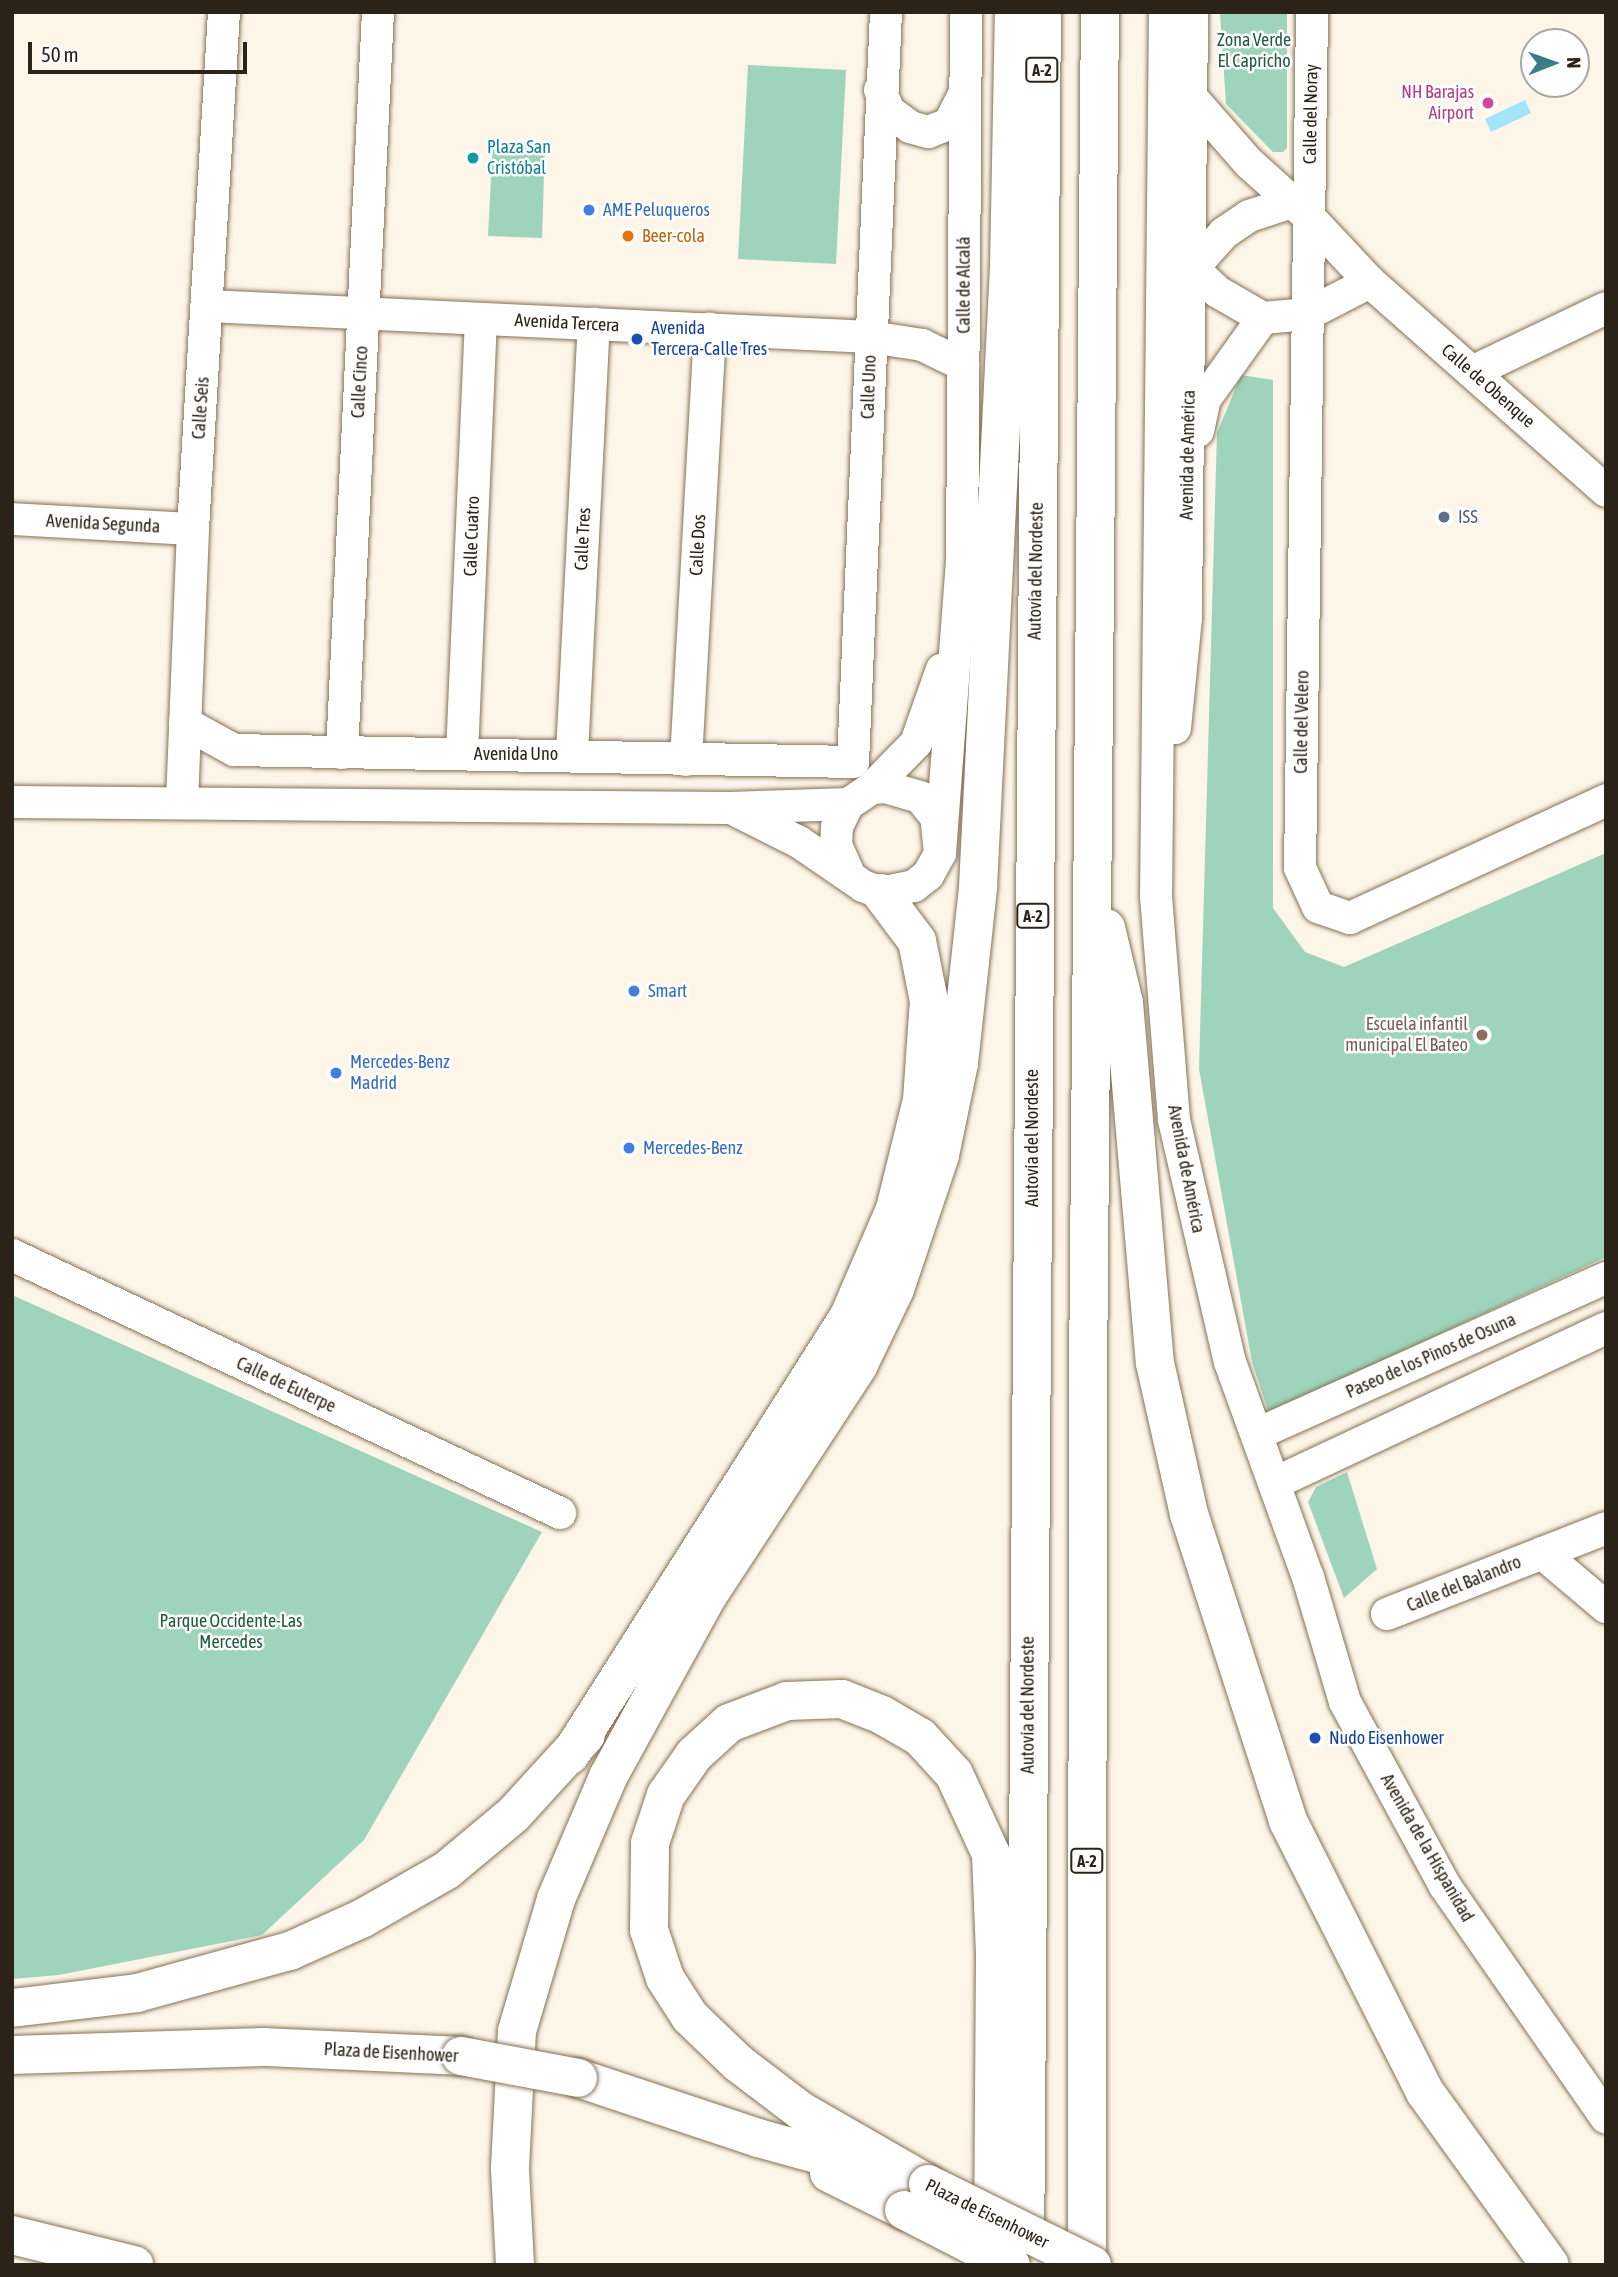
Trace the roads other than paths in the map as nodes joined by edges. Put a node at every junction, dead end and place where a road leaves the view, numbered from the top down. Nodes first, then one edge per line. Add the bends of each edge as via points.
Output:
1 (223, 12) edge
2 (378, 12) edge
3 (886, 12) edge
4 (966, 12) edge
5 (1014, 12) edge
6 (1042, 12) edge
7 (1100, 12) edge
8 (1165, 12) edge
9 (1192, 12) edge
10 (1312, 12) edge
11 (880, 90) junction
12 (965, 93) junction
13 (1192, 97) junction
14 (1162, 204) junction
15 (1301, 209) junction
16 (1190, 266) junction
17 (1370, 282) junction
18 (208, 306) junction
19 (1606, 307) edge
20 (363, 313) junction
21 (1308, 314) junction
22 (481, 318) junction
23 (1263, 318) junction
24 (594, 324) junction
25 (710, 329) junction
26 (871, 337) junction
27 (963, 365) junction
28 (1472, 372) junction
29 (1159, 378) junction
30 (1187, 477) junction
31 (1606, 491) edge
32 (12, 519) edge
33 (193, 529) junction
34 (962, 557) junction
35 (185, 723) junction
36 (342, 753) junction
37 (462, 754) junction
38 (572, 754) junction
39 (686, 760) junction
40 (853, 762) joint
41 (860, 796) junction
42 (1606, 800) edge
43 (12, 802) edge
44 (182, 803) junction
45 (729, 808) junction
46 (940, 853) junction
47 (1092, 873) junction
48 (865, 884) junction
49 (1156, 896) junction
50 (12, 1255) edge
51 (1606, 1278) edge
52 (1606, 1328) edge
53 (1257, 1434) junction
54 (1275, 1483) junction
55 (561, 1513) dead end
56 (1606, 1528) edge
57 (1542, 1553) junction
58 (707, 1597) junction
59 (1606, 1607) edge
60 (1387, 1614) dead end
61 (570, 1755) junction
62 (12, 2008) edge
63 (12, 2055) edge
64 (1606, 2118) edge
65 (916, 2197) junction
66 (12, 2235) edge
67 (134, 2265) edge
68 (515, 2265) edge
69 (993, 2265) edge
70 (1011, 2265) edge
71 (1025, 2265) edge
72 (1090, 2265) edge
73 (1550, 2265) edge

1 - 18 street, Calle Seis
2 - 20 street, Calle Cinco
3 - 11 street, Calle Uno
4 - 12 street, Calle de Alcalá
5 - 58 highway via 1009,267 990,690 978,887 959,1063 940,1155 895,1289 858,1366
6 - 71 highway, Autovía del Nordeste / A-2
7 - 47 highway, A-2
8 - 14 street, Avenida de América
9 - 13 street, Avenida de América
10 - 15 street, Calle del Noray
11 - 12 street via 889,111 910,127 928,132 949,124
11 - 26 street, Calle Uno
12 - 27 street, Calle de Alcalá
13 - 15 street, Calle de Obenque via 1249,163
13 - 16 street, Avenida de América
14 - 16 street
14 - 29 street, Avenida de América
15 - 16 street via 1249,216
15 - 17 street, Calle de Obenque
15 - 21 street, Calle del Velero
16 - 23 street via 1234,303
16 - 29 street via 1170,316
16 - 30 street, Avenida de América
17 - 21 street
17 - 28 street, Calle de Obenque
18 - 20 street, Avenida Tercera
18 - 33 street, Calle Seis
19 - 28 street
20 - 22 street, Avenida Tercera
20 - 36 street, Calle Cinco
21 - 23 street
21 - 42 street, Calle del Velero via 1300,861 1318,907 1350,918
22 - 24 street, Avenida Tercera
22 - 37 street, Calle Cuatro
23 - 30 street via 1205,399
24 - 25 street, Avenida Tercera
24 - 38 street, Calle Tres
25 - 26 street, Avenida Tercera
25 - 39 street, Calle Dos
26 - 27 street, Avenida Tercera via 922,345
26 - 40 street, Calle Uno
27 - 34 street, Calle de Alcalá
28 - 31 street, Calle de Obenque
29 - 49 street, Avenida de América
30 - 49 street, Avenida de América via 1186,618
32 - 33 street, Avenida Segunda
33 - 35 street, Calle Seis
34 - 41 street, Calle de Alcalá via 940,676 916,743
34 - 46 street, Calle de Alcalá
35 - 36 street, Avenida Uno via 234,750
35 - 44 street, Calle Seis
36 - 37 street, Avenida Uno
37 - 38 street, Avenida Uno
38 - 39 street, Avenida Uno
39 - 40 street, Avenida Uno
41 - 45 street
41 - 46 street via 904,789 920,797 936,817
41 - 48 street via 837,827 836,845
43 - 44 street
44 - 45 street
45 - 48 street via 799,842
46 - 48 street via 928,875 914,886
47 - 72 highway, A-2
47 - 73 highway via 1124,1003 1155,1363 1189,1514 1263,1746 1288,1821 1425,2092
48 - 61 highway via 917,941 929,1001 922,1100 894,1209 849,1316
49 - 53 street, Avenida de América via 1174,1120 1230,1362
50 - 55 street, Calle de Euterpe
51 - 53 street, Paseo de los Pinos de Osuna
52 - 54 street
53 - 54 street, Avenida de la Hispanidad
54 - 64 street, Avenida de la Hispanidad via 1351,1716 1445,1886
56 - 57 street, Calle del Balandro
57 - 59 street, Calle del Balandro
57 - 60 street, Calle del Balandro
58 - 61 highway
58 - 68 highway via 608,1777 556,1899 517,2031 510,2168
61 - 62 highway via 513,1815 447,1870 363,1918 290,1951 137,1993
63 - 65 highway, Plaza de Eisenhower, bridge via 264,2047 461,2056 578,2078
65 - 69 highway via 738,2063 690,2017 665,1978 649,1930 646,1885 650,1843 666,1795 694,1755 729,1723 787,1701 842,1699 920,1737 954,1774 991,1854 995,1955
65 - 70 highway, Plaza de Eisenhower, bridge
65 - 72 highway, Plaza de Eisenhower, bridge
66 - 67 highway

